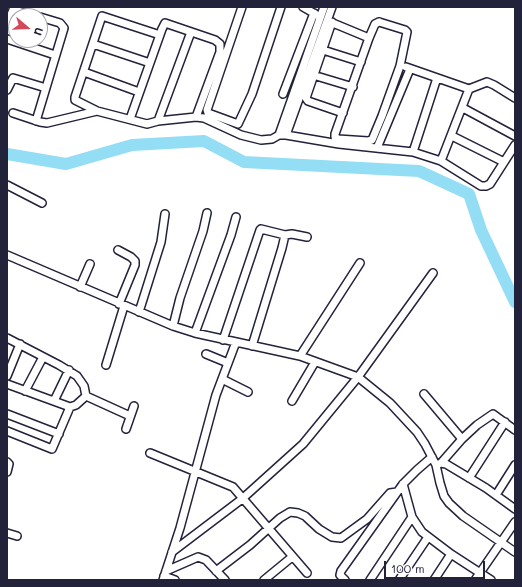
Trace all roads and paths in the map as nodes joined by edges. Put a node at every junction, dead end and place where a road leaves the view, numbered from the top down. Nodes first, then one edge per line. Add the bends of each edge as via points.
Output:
1 (242, 7) edge
2 (281, 7) edge
3 (303, 7) edge
4 (324, 7) edge
5 (332, 7) edge
6 (48, 19) edge
7 (323, 19) junction
8 (191, 32) junction
9 (160, 36) junction
10 (369, 38) junction
11 (7, 39) edge
12 (93, 44) junction
13 (323, 50) junction
14 (55, 55) junction
15 (361, 62) junction
16 (150, 63) junction
17 (400, 66) junction
18 (410, 69) junction
19 (84, 72) junction
20 (313, 75) junction
21 (437, 78) junction
22 (352, 87) junction
23 (46, 88) junction
24 (469, 89) junction
25 (7, 90) edge
26 (139, 92) junction
27 (283, 94) dead end
28 (515, 98) edge
29 (463, 108) junction
30 (97, 110) junction
31 (13, 113) dead end
32 (343, 113) junction
33 (196, 117) junction
34 (130, 119) junction
35 (36, 120) junction
36 (158, 121) junction
37 (283, 135) junction
38 (452, 136) junction
39 (515, 136) edge
40 (515, 145) edge
41 (377, 148) junction
42 (413, 152) junction
43 (441, 161) junction
44 (504, 162) junction
45 (7, 185) edge
46 (42, 203) dead end
47 (208, 213) dead end
48 (165, 214) dead end
49 (236, 217) dead end
50 (285, 235) junction
51 (307, 237) dead end
52 (118, 250) dead end
53 (7, 255) edge
54 (360, 263) dead end
55 (90, 264) dead end
56 (433, 273) dead end
57 (80, 287) junction
58 (121, 305) junction
59 (139, 312) junction
60 (173, 326) junction
61 (195, 334) junction
62 (7, 338) edge
63 (222, 340) junction
64 (236, 342) junction
65 (20, 344) junction
66 (252, 346) junction
67 (206, 354) dead end
68 (43, 356) junction
69 (300, 356) junction
70 (315, 362) junction
71 (228, 363) junction
72 (106, 365) dead end
73 (69, 370) junction
74 (7, 376) edge
75 (358, 377) junction
76 (222, 379) junction
77 (7, 384) edge
78 (25, 391) junction
79 (248, 392) dead end
80 (424, 394) dead end
81 (86, 396) junction
82 (54, 401) junction
83 (292, 401) dead end
84 (134, 406) dead end
85 (70, 407) junction
86 (7, 414) edge
87 (130, 416) junction
88 (505, 422) junction
89 (126, 429) dead end
90 (515, 430) edge
91 (7, 431) edge
92 (58, 434) junction
93 (462, 439) junction
94 (150, 453) dead end
95 (432, 457) junction
96 (7, 462) edge
97 (439, 464) junction
98 (515, 465) edge
99 (196, 471) junction
100 (7, 472) edge
101 (468, 478) junction
102 (403, 484) junction
103 (397, 492) junction
104 (496, 495) junction
105 (242, 500) junction
106 (515, 509) edge
107 (412, 517) junction
108 (515, 522) edge
109 (270, 529) junction
110 (7, 533) edge
111 (17, 536) dead end
112 (428, 537) junction
113 (500, 542) junction
114 (172, 552) junction
115 (515, 552) edge
116 (451, 554) junction
117 (292, 557) junction
118 (216, 571) junction
119 (480, 572) junction
120 (307, 573) dead end
121 (164, 576) edge
122 (175, 580) edge
123 (225, 580) edge
124 (264, 580) edge
125 (345, 580) edge
126 (370, 580) edge
127 (399, 580) edge
128 (434, 580) edge
129 (475, 580) edge
130 (491, 580) edge

1 - 2 street via 207,110 208,113 238,124 252,94
3 - 7 street
4 - 7 street
5 - 7 street
6 - 14 street via 60,23 64,28
7 - 10 street
7 - 13 street
7 - 27 street
7 - 37 street
8 - 9 street via 165,23
8 - 33 street via 215,40 221,48
8 - 36 street
9 - 12 street via 102,16
9 - 16 street
10 - 15 street
10 - 17 street via 375,24 379,22 405,30 407,36
11 - 14 street
12 - 16 street
12 - 19 street
13 - 15 street
13 - 20 street
14 - 23 street
15 - 22 street
16 - 26 street
17 - 18 street
17 - 32 street via 372,140 335,137
18 - 21 street
18 - 41 street
19 - 26 street
19 - 30 street via 75,100
20 - 22 street
20 - 32 street via 306,95 308,101
21 - 24 street
21 - 42 street
22 - 32 street
23 - 25 street via 12,78
23 - 35 street
24 - 28 street via 487,82
24 - 29 street
26 - 34 street
29 - 38 street
29 - 39 street
30 - 34 street
30 - 35 street via 47,123
31 - 35 street
33 - 36 street
33 - 37 street via 209,119 241,135 261,140
34 - 36 street via 147,124
37 - 41 street
38 - 43 street
38 - 44 street
40 - 44 street
41 - 42 street
42 - 43 street
43 - 44 street via 482,186 490,184
45 - 46 street
47 - 60 street
48 - 59 street via 161,242
49 - 61 street
50 - 51 street
50 - 63 street via 260,230
50 - 66 street
52 - 58 street via 135,261
53 - 57 street
54 - 69 street
55 - 57 street
56 - 75 street
57 - 58 street
58 - 59 street
58 - 72 street
59 - 60 street
60 - 61 street
61 - 63 street
62 - 65 street
63 - 64 street
64 - 66 street
64 - 71 street
65 - 68 street
65 - 74 street
66 - 69 street
67 - 71 street
68 - 73 street
68 - 78 street
69 - 70 street
70 - 75 street
70 - 83 street
71 - 76 street
73 - 81 street via 84,386
73 - 82 street
75 - 95 street via 390,403 416,432
75 - 105 street via 303,444
76 - 79 street
76 - 99 street
77 - 78 street
78 - 82 street
80 - 93 street
81 - 85 street
81 - 87 street
82 - 85 street
84 - 87 street
85 - 92 street
86 - 92 street
87 - 89 street
88 - 90 street
88 - 93 street via 493,414
88 - 101 street
91 - 92 street via 52,449
93 - 97 street
94 - 99 street
95 - 97 street
95 - 102 street
96 - 100 street
97 - 101 street via 446,464
97 - 113 street via 440,484 449,503
98 - 104 street
99 - 105 street via 233,487
99 - 114 street
101 - 104 street
102 - 103 street
102 - 107 street
103 - 109 street via 390,493 367,519 341,538 319,529 298,513 290,512
103 - 125 street via 341,571 340,575
104 - 106 street
105 - 109 street
105 - 114 street
107 - 112 street
107 - 126 street
108 - 113 street
109 - 117 street
109 - 118 street
110 - 111 street
112 - 116 street
112 - 127 street
113 - 115 street
113 - 119 street
114 - 121 street
116 - 119 street
116 - 128 street
117 - 120 street
117 - 124 street
118 - 121 street via 206,560 198,556
118 - 123 street
119 - 129 street
119 - 130 street
121 - 122 street

